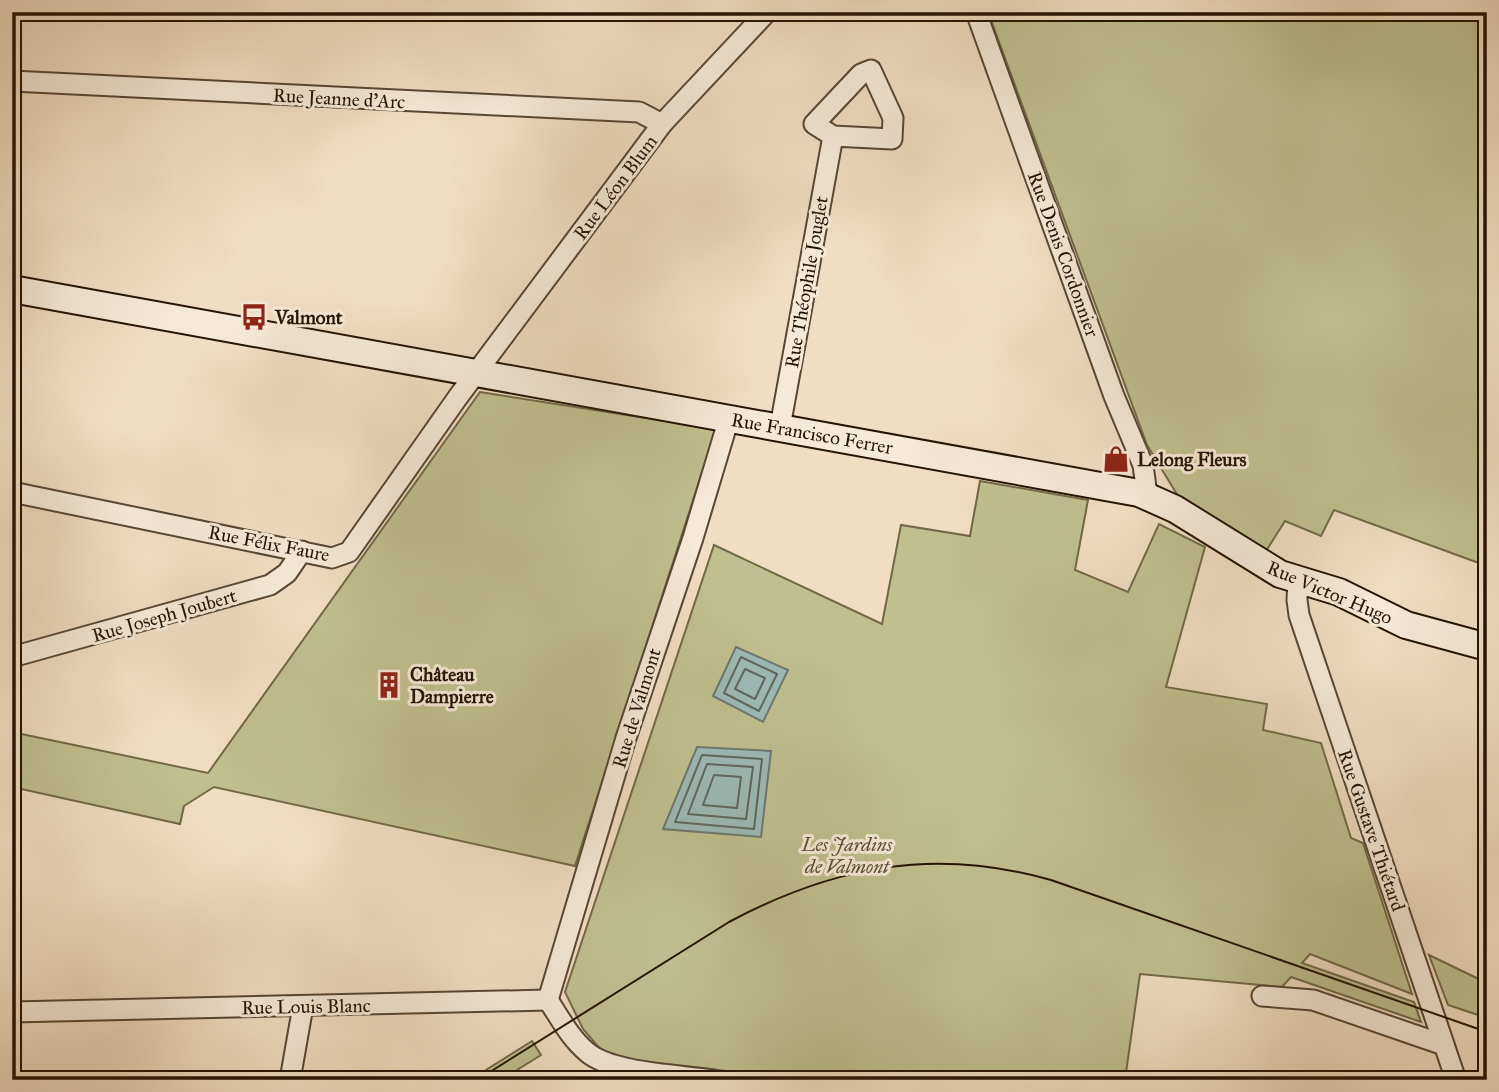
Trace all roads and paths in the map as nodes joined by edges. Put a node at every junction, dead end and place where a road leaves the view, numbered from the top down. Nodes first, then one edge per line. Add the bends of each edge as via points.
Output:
1 (767, 12) edge
2 (976, 12) edge
3 (12, 81) edge
4 (662, 124) junction
5 (833, 136) dead end
6 (12, 289) edge
7 (477, 372) junction
8 (729, 418) junction
9 (780, 427) junction
10 (12, 492) edge
11 (1147, 495) junction
12 (302, 551) junction
13 (1298, 580) junction
14 (1487, 647) edge
15 (12, 657) edge
16 (1262, 996) dead end
17 (548, 1000) junction
18 (303, 1006) junction
19 (12, 1012) edge
20 (1444, 1045) junction
21 (290, 1080) edge
22 (713, 1080) edge
23 (1456, 1080) edge

1 - 4 street, Rue Léon Blum
2 - 11 street, Rue Denis Cordonnier via 1143,465
3 - 4 street, Rue Jeanne d'Arc via 639,113
4 - 7 street, Rue Léon Blum
5 - 9 street, Rue Théophile Jouglet
6 - 7 street, Rue Francisco Ferrer
7 - 8 street, Rue Francisco Ferrer
7 - 12 street, Rue Félix Faure via 354,547 337,557
8 - 9 street, Rue Francisco Ferrer
8 - 17 street, Rue de Valmont
9 - 11 street, Rue Francisco Ferrer
10 - 12 street, Rue Félix Faure
11 - 13 street, Rue Victor Hugo via 1271,569
12 - 15 street, Rue Joseph Joubert via 287,573 270,585
13 - 14 street, Rue Victor Hugo via 1339,592 1406,625
13 - 20 street, Rue Gustave Thiétard via 1300,615
16 - 20 street via 1313,1000
17 - 18 street, Rue Louis Blanc
17 - 22 street via 592,1057 609,1064
18 - 19 street, Rue Louis Blanc
18 - 21 street
20 - 23 street, Rue Gustave Thiétard

